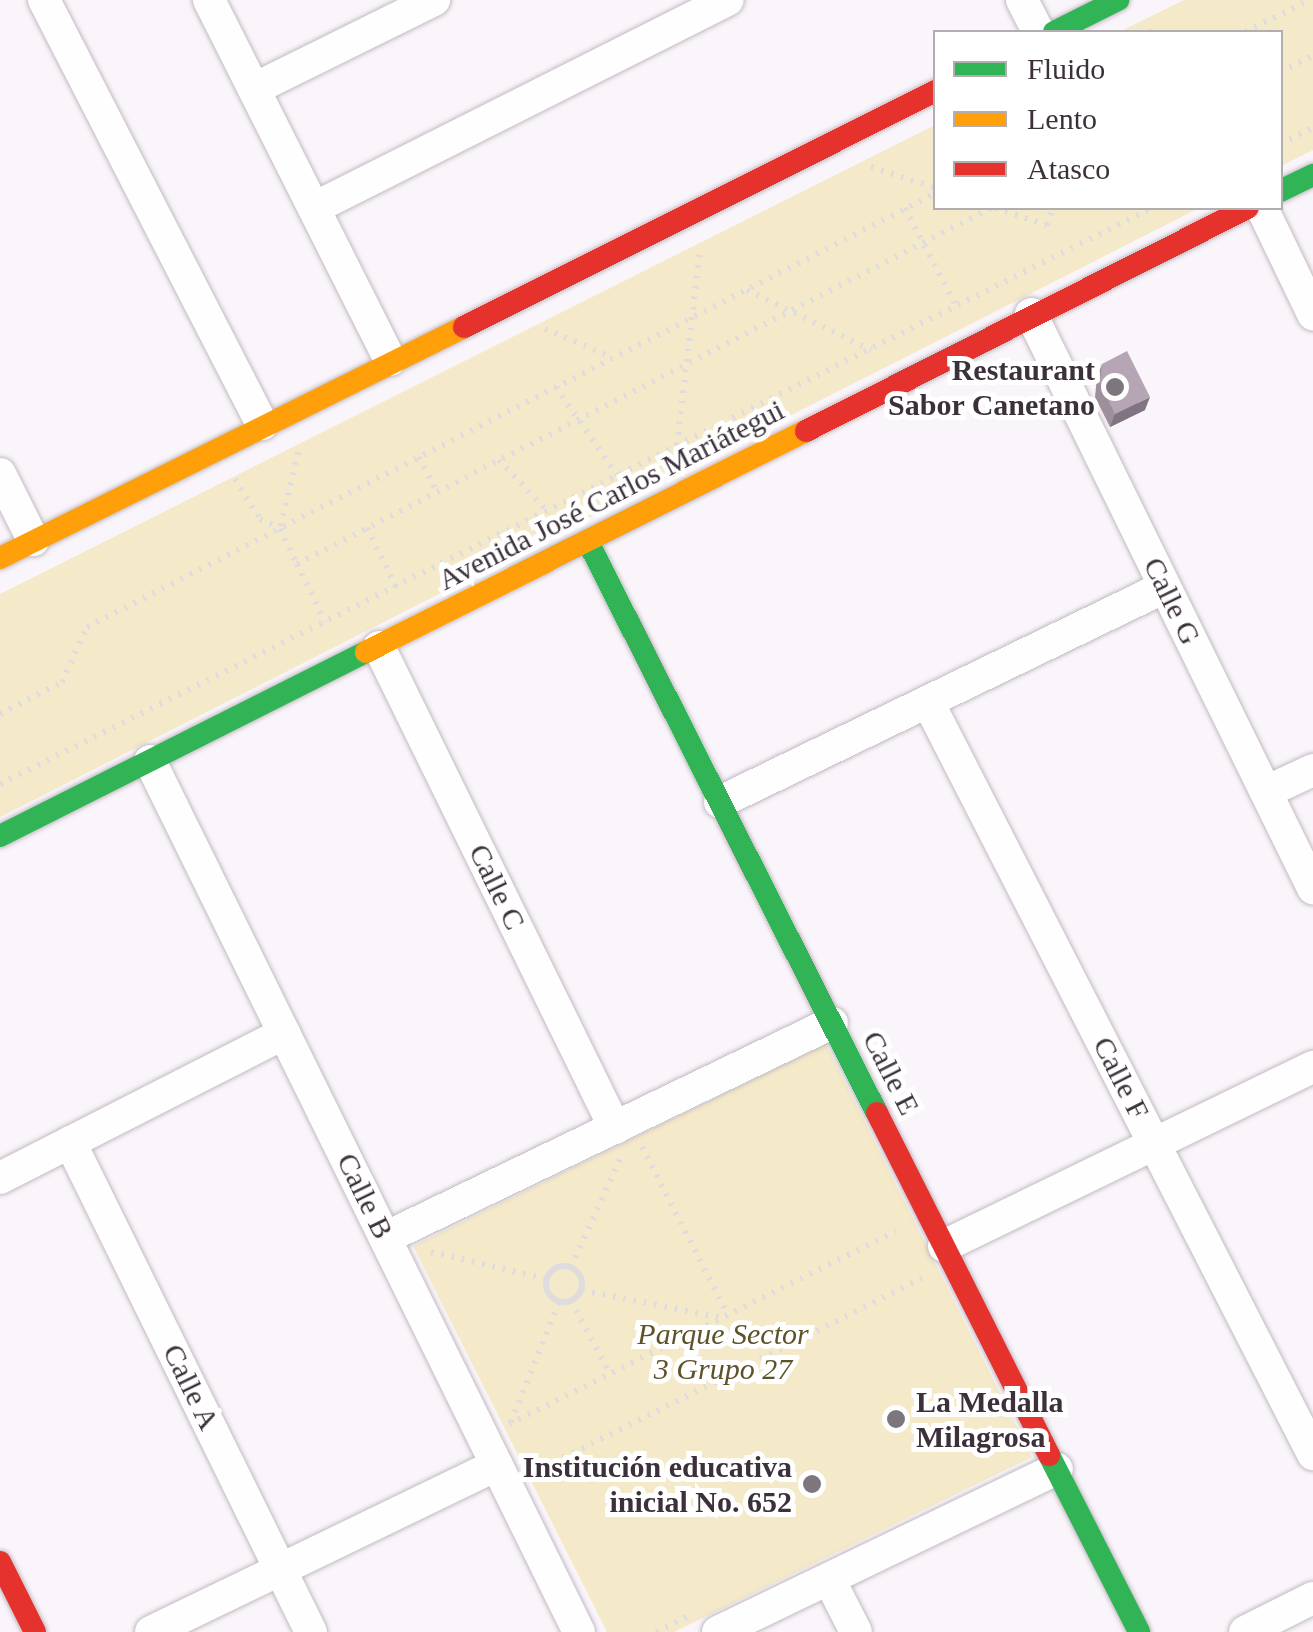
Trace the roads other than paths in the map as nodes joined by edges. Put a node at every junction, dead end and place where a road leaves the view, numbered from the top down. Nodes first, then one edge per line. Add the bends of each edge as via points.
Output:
1 (44, 0) edge
2 (210, 0) edge
3 (434, 0) edge
4 (728, 0) edge
5 (1022, 0) edge
6 (1118, 0) edge
7 (1037, 30) edge
8 (1058, 30) edge
9 (254, 90) junction
10 (933, 92) edge
11 (1313, 175) edge
12 (1283, 190) edge
13 (314, 208) junction
14 (1244, 210) edge
15 (1263, 210) edge
16 (1031, 314) junction
17 (1313, 314) edge
18 (390, 360) junction
19 (262, 424) junction
20 (0, 474) edge
21 (34, 540) junction
22 (578, 547) junction
23 (0, 558) edge
24 (1165, 587) junction
25 (379, 647) junction
26 (928, 702) junction
27 (150, 761) junction
28 (1313, 770) edge
29 (1266, 792) junction
30 (720, 802) junction
31 (0, 836) edge
32 (1313, 888) edge
33 (832, 1023) junction
34 (284, 1033) junction
35 (1313, 1067) edge
36 (629, 1137) junction
37 (70, 1142) junction
38 (1154, 1144) junction
39 (0, 1178) edge
40 (386, 1238) junction
41 (948, 1254) junction
42 (510, 1451) junction
43 (1313, 1454) edge
44 (1057, 1468) junction
45 (0, 1562) edge
46 (280, 1570) junction
47 (829, 1578) junction
48 (1313, 1598) edge
49 (35, 1632) edge
50 (151, 1632) edge
51 (311, 1632) edge
52 (579, 1632) edge
53 (718, 1632) edge
54 (856, 1632) edge
55 (1139, 1632) edge
56 (1245, 1632) edge

1 - 19 street
2 - 9 street
3 - 9 street
4 - 13 street
5 - 7 street
6 - 8 main road
9 - 13 street
10 - 18 main road
11 - 12 main road
13 - 18 street
14 - 16 main road, Avenida José Carlos Mariátegui
15 - 17 street
16 - 22 main road, Avenida José Carlos Mariátegui
16 - 24 street, Calle G
18 - 19 main road
19 - 21 main road
20 - 21 street
21 - 23 main road
22 - 25 main road, Avenida José Carlos Mariátegui
22 - 30 main road, Calle E
24 - 26 street
24 - 29 street, Calle G
25 - 27 main road, Avenida José Carlos Mariátegui
25 - 36 street, Calle C
26 - 30 street
26 - 38 street, Calle F
27 - 31 main road, Avenida José Carlos Mariátegui
27 - 34 street, Calle B
28 - 29 street
29 - 32 street, Calle G
30 - 33 main road, Calle E
33 - 36 street
33 - 41 main road, Calle E
34 - 37 street
34 - 40 street, Calle B
35 - 38 street
36 - 40 street
37 - 39 street
37 - 46 street, Calle A
38 - 41 street
38 - 43 street, Calle F
40 - 42 street, Calle B
41 - 44 main road, Calle E
42 - 46 street
42 - 52 street, Calle B
44 - 47 street
44 - 55 main road, Calle E
45 - 49 main road
46 - 50 street
46 - 51 street, Calle A
47 - 53 street
47 - 54 street
48 - 56 street

